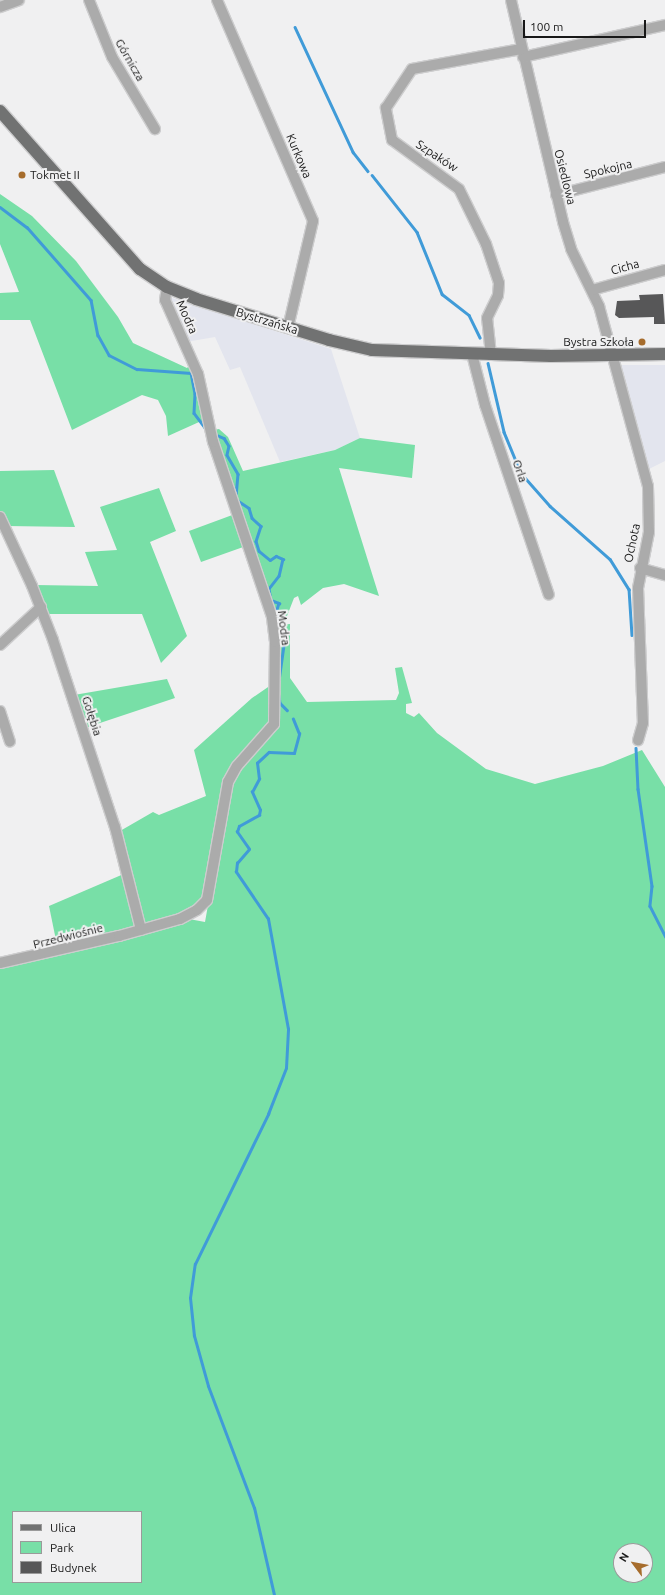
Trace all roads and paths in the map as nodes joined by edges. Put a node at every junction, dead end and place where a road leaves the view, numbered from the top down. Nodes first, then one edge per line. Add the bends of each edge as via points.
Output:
1 (19, 0) edge
2 (89, 0) edge
3 (217, 0) edge
4 (511, 0) edge
5 (0, 7) edge
6 (665, 26) edge
7 (522, 53) junction
8 (0, 111) edge
9 (155, 129) dead end
10 (665, 167) edge
11 (556, 195) junction
12 (665, 270) edge
13 (167, 287) junction
14 (592, 290) junction
15 (288, 328) junction
16 (472, 354) junction
17 (665, 354) edge
18 (491, 355) junction
19 (612, 355) junction
20 (0, 517) edge
21 (640, 568) junction
22 (665, 574) edge
23 (549, 595) dead end
24 (41, 607) junction
25 (0, 645) edge
26 (0, 711) edge
27 (638, 740) dead end
28 (10, 741) dead end
29 (142, 930) junction
30 (0, 963) edge

1 - 5 street
2 - 9 street, Górnicza via 112,57
3 - 15 street, Kurkowa via 313,221
4 - 7 street, Osiedlowa
6 - 7 street, Szpaków
7 - 11 street, Osiedlowa
7 - 18 street, Szpaków via 412,69 390,101 386,114 388,132 396,144 438,171 459,189 486,244 499,283 498,295 487,318
8 - 13 main road, Bystrzańska via 134,263
10 - 11 street, Spokojna
11 - 14 street, Osiedlowa via 571,249
12 - 14 street, Cicha
13 - 15 main road, Bystrzańska
13 - 29 street, Modra via 165,300 198,374 212,437 272,617 275,642 274,724 237,766 228,782 207,900 186,917
14 - 19 street, Osiedlowa
15 - 16 main road, Bystrzańska via 372,350
16 - 18 main road, Bystrzańska
16 - 23 street, Orla via 487,412
17 - 19 main road, Bystrzańska
18 - 19 main road, Bystrzańska
19 - 21 street, Ochota via 650,496 649,532
20 - 24 street, Gołębia
21 - 22 street
21 - 27 street, Ochota via 638,648 643,723
24 - 25 street
24 - 29 street, Gołębia via 116,827
26 - 28 street
29 - 30 street, Przedwiośnie via 79,947

